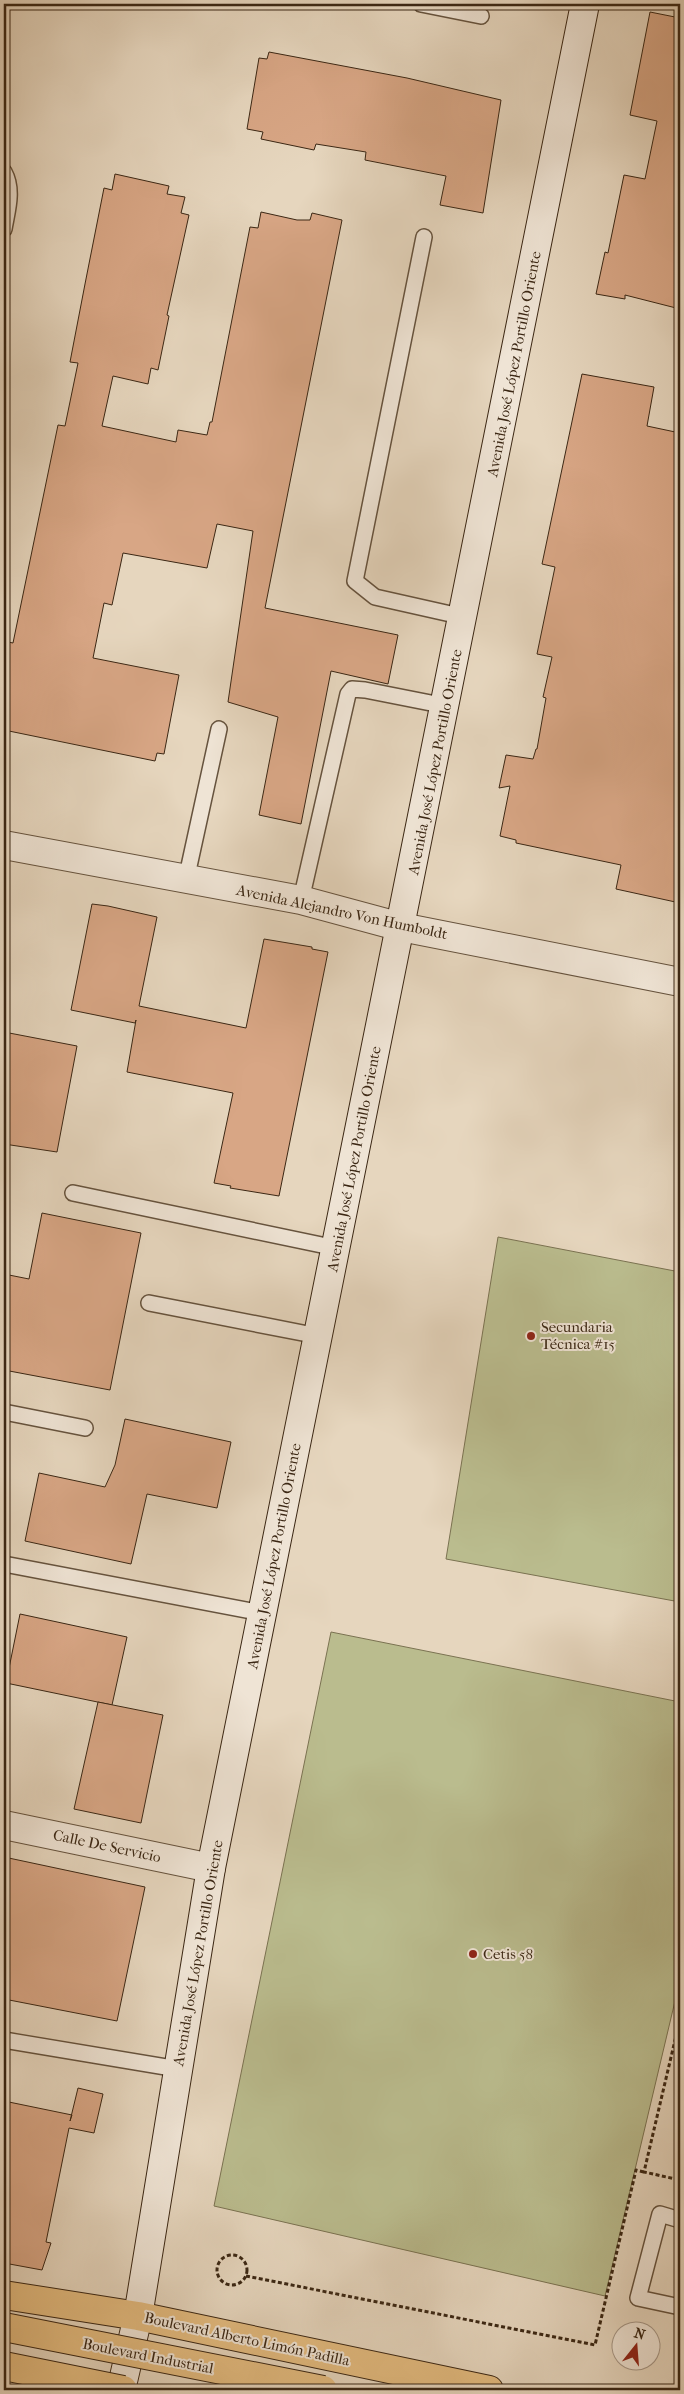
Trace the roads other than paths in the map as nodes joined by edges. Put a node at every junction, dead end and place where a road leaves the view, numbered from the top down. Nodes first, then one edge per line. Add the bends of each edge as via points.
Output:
1 (421, 4) edge
2 (585, 4) edge
3 (482, 16) dead end
4 (4, 172) edge
5 (4, 229) edge
6 (424, 237) dead end
7 (464, 617) junction
8 (446, 706) junction
9 (220, 729) dead end
10 (4, 845) edge
11 (186, 880) junction
12 (301, 900) junction
13 (402, 926) junction
14 (680, 982) edge
15 (73, 1193) dead end
16 (336, 1248) junction
17 (149, 1303) dead end
18 (318, 1336) junction
19 (4, 1412) edge
20 (86, 1428) dead end
21 (4, 1564) edge
22 (262, 1613) junction
23 (4, 1825) edge
24 (211, 1868) junction
25 (4, 2040) edge
26 (178, 2069) junction
27 (680, 2220) edge
28 (4, 2295) edge
29 (680, 2307) edge
30 (138, 2316) junction
31 (4, 2327) edge
32 (4, 2366) edge
33 (122, 2390) edge
34 (323, 2390) edge
35 (489, 2390) edge

1 - 3 lane
2 - 7 main road, Avenida José López Portillo Oriente
4 - 5 lane via 8,179 9,197
6 - 7 lane via 355,580 375,597
7 - 8 main road, Avenida José López Portillo Oriente
8 - 12 lane via 365,690 352,689 348,694
8 - 13 main road, Avenida José López Portillo Oriente
9 - 11 lane
10 - 11 main road, Avenida Alejandro Von Humboldt
11 - 12 main road, Avenida Alejandro Von Humboldt
12 - 13 main road, Avenida Alejandro Von Humboldt
13 - 14 main road, Avenida Alejandro Von Humboldt
13 - 16 main road, Avenida José López Portillo Oriente
15 - 16 lane
16 - 18 main road, Avenida José López Portillo Oriente
17 - 18 lane
18 - 22 main road, Avenida José López Portillo Oriente
19 - 20 lane
21 - 22 lane
22 - 24 main road, Avenida José López Portillo Oriente
23 - 24 main road, Calle De Servicio
24 - 26 main road, Avenida José López Portillo Oriente
25 - 26 lane
26 - 30 main road, Avenida José López Portillo Oriente
27 - 29 lane via 660,2214 638,2298
28 - 30 main road, Boulevard Alberto Limón Padilla
30 - 33 main road, Avenida José López Portillo Oriente
30 - 35 main road, Boulevard Alberto Limón Padilla
31 - 34 main road, Boulevard Industrial, bridge
32 - 33 main road, bridge

